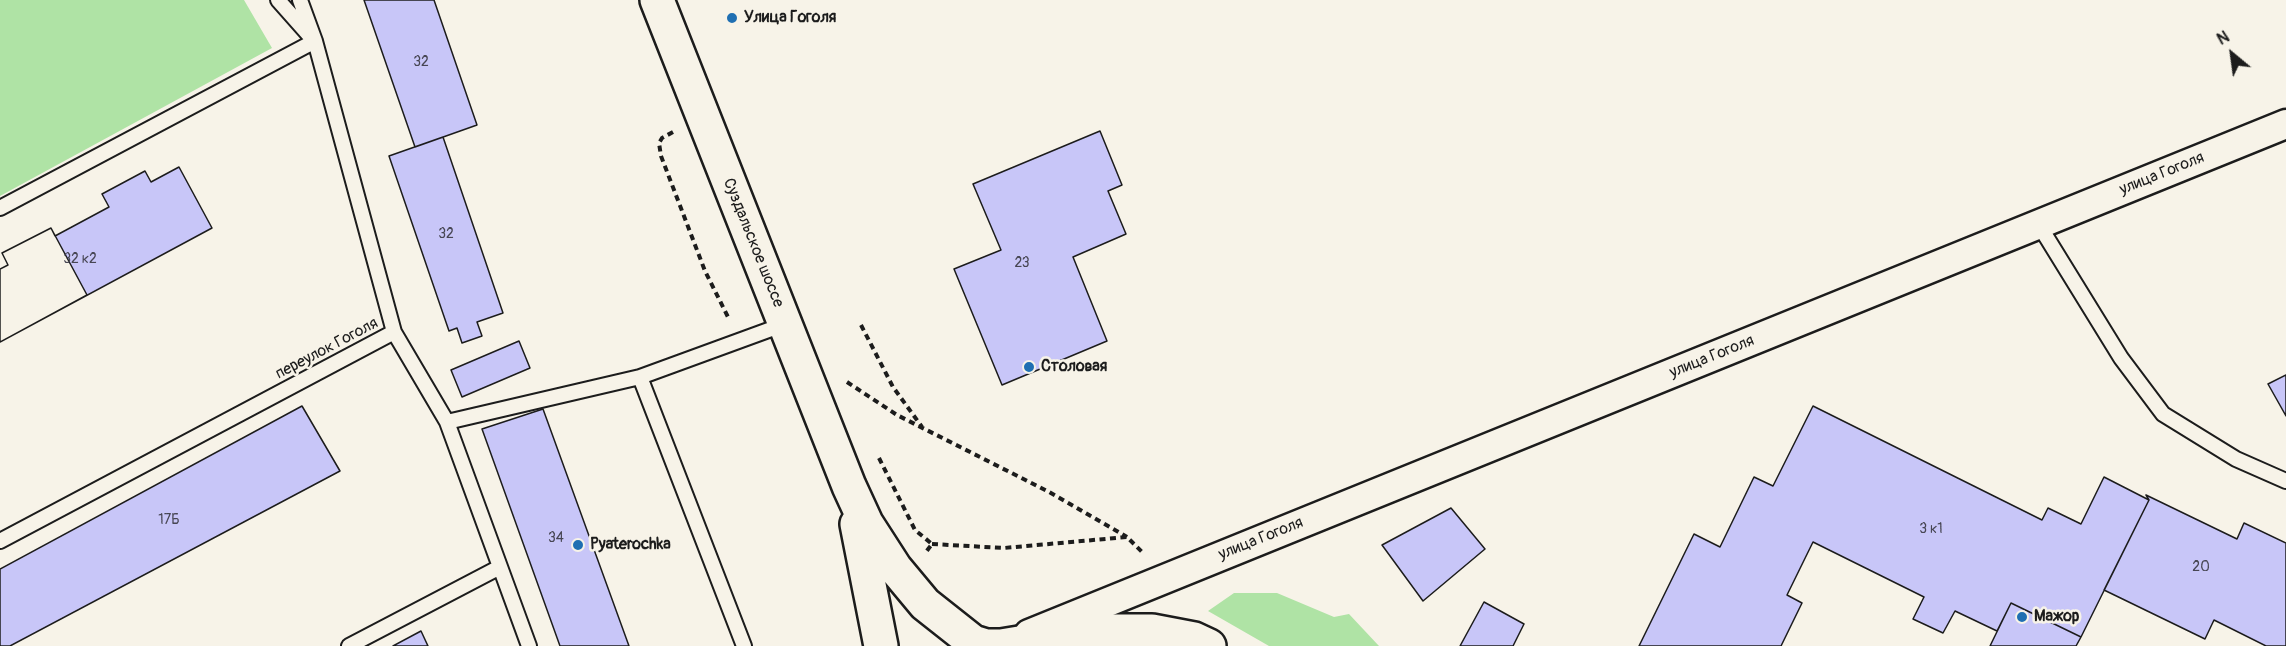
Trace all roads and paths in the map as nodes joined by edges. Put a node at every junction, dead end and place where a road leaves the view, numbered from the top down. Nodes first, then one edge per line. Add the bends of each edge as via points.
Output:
1 (278, 0) edge
2 (657, 0) edge
3 (304, 1) edge
4 (315, 41) junction
5 (2286, 123) edge
6 (677, 131) dead end
7 (0, 208) edge
8 (2038, 225) junction
9 (785, 324) junction
10 (861, 325) dead end
11 (394, 332) junction
12 (739, 341) junction
13 (640, 377) junction
14 (845, 381) dead end
15 (447, 422) junction
16 (924, 430) junction
17 (2286, 481) edge
18 (849, 486) junction
19 (1127, 537) junction
20 (0, 541) edge
21 (932, 544) dead end
22 (1150, 560) dead end
23 (500, 567) junction
24 (1137, 589) junction
25 (1086, 639) edge
26 (987, 645) edge
27 (349, 646) edge
28 (529, 646) edge
29 (744, 646) edge
30 (881, 646) edge
31 (936, 646) edge
32 (1209, 646) edge

1 - 4 lane
2 - 9 main road, Суздальское шоссе
3 - 4 lane
4 - 7 lane
4 - 11 lane
5 - 8 street, улица Гоголя
6 - 12 path via 659,143 661,156 705,271
8 - 17 lane via 2121,358 2163,414 2236,459
8 - 24 street, улица Гоголя
9 - 12 lane
9 - 18 main road, Суздальское шоссе
10 - 16 path via 893,387
11 - 15 lane, переулок Гоголя
11 - 20 lane, переулок Гоголя
12 - 13 lane
13 - 15 lane
13 - 29 lane
14 - 16 path
15 - 23 lane, переулок Гоголя
16 - 19 path via 1049,492
18 - 26 main road, Суздальское шоссе via 872,533 903,579 925,604
18 - 30 main road, Суздальское шоссе
19 - 21 path via 1004,549
19 - 22 path
23 - 27 lane
23 - 28 lane, переулок Гоголя
24 - 25 street, улица Гоголя
24 - 26 street, улица Гоголя
25 - 26 main road
25 - 32 main road via 1160,632
26 - 31 main road via 955,641

